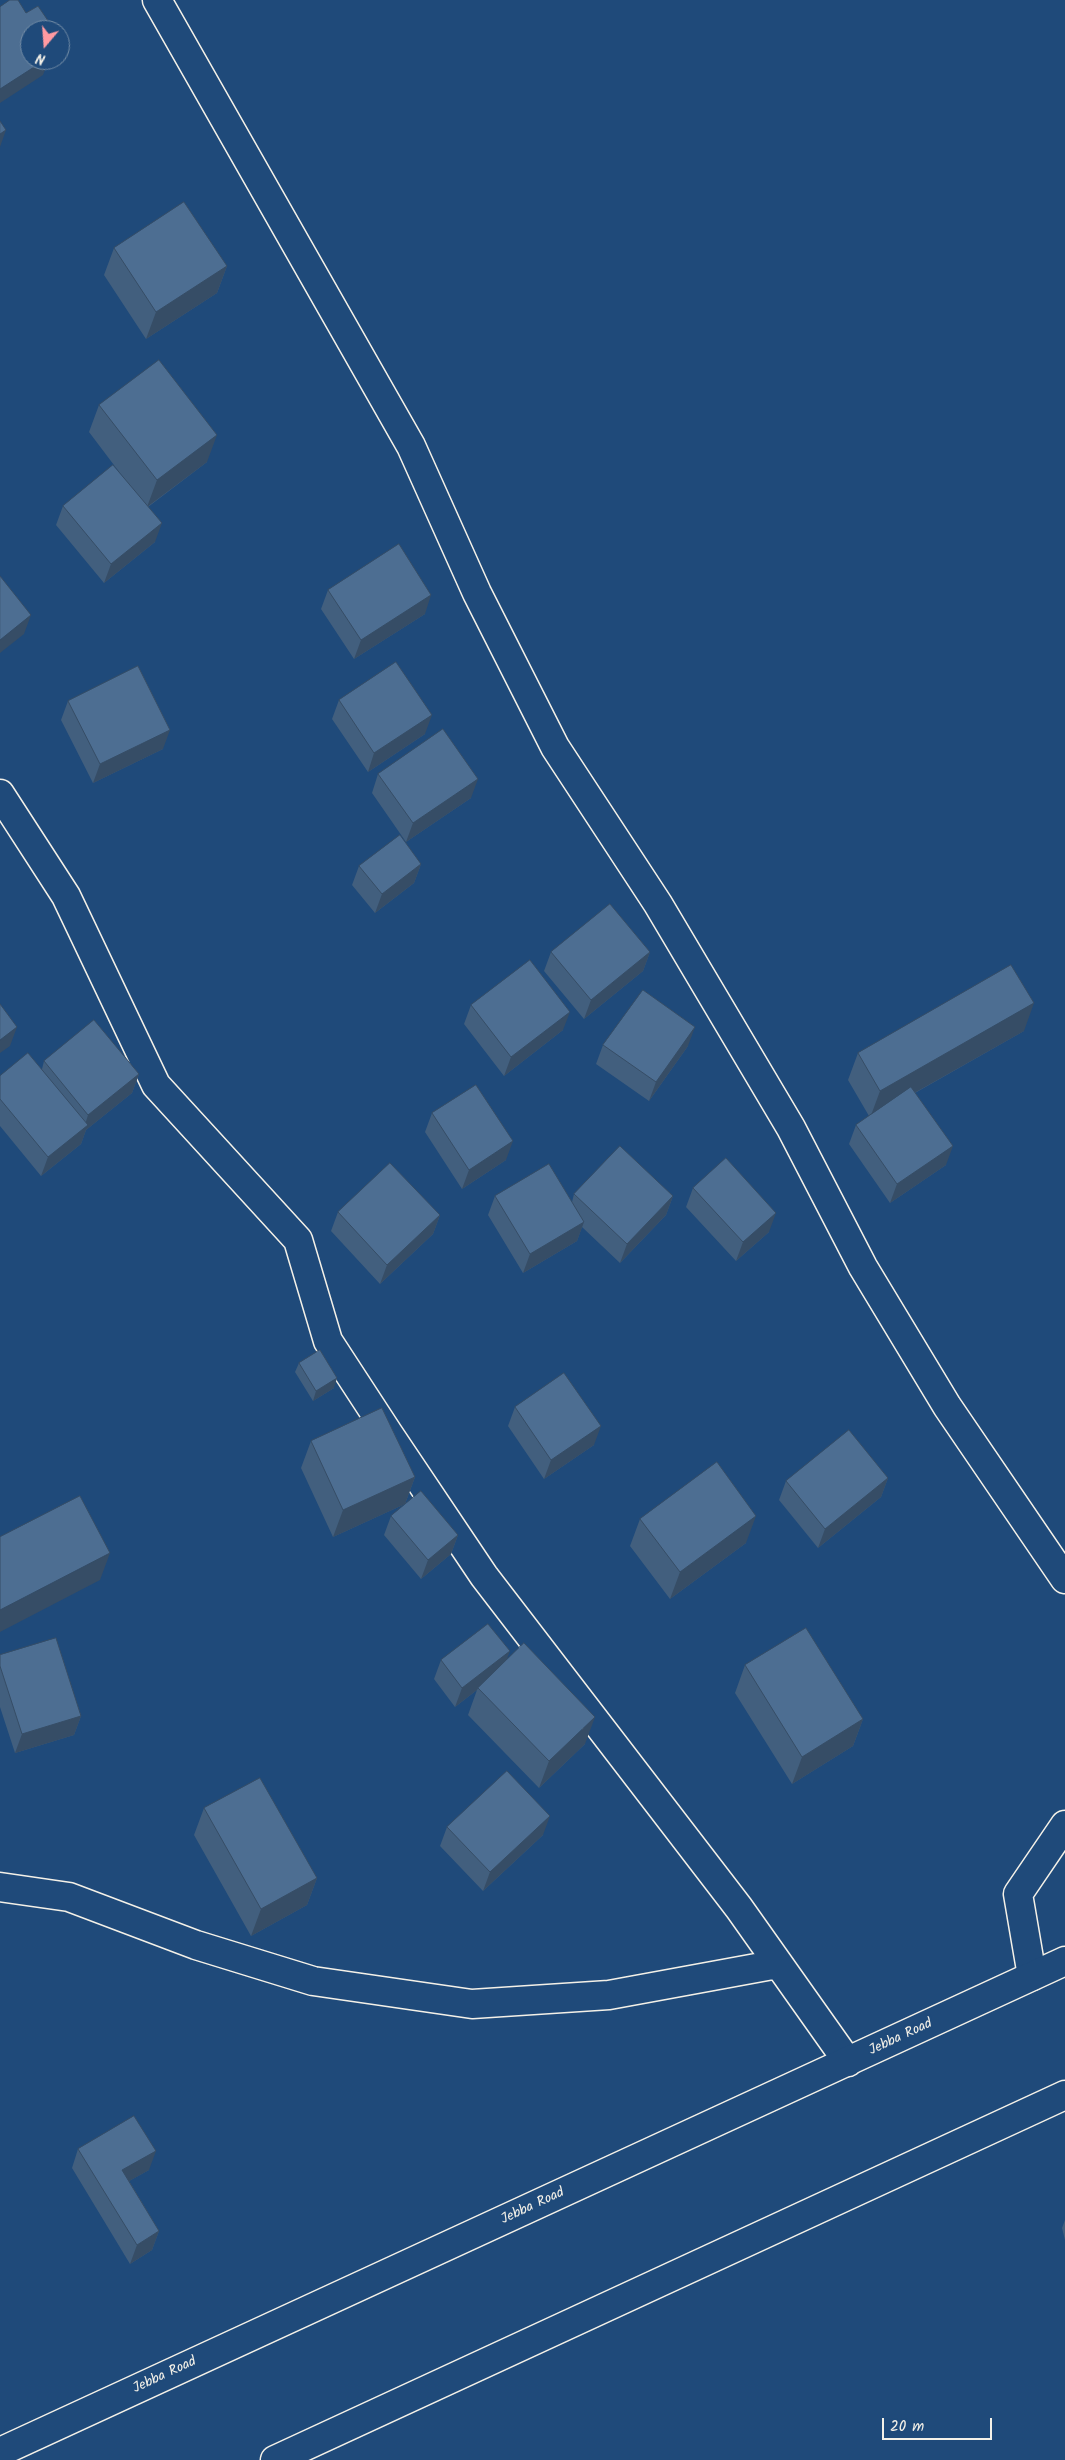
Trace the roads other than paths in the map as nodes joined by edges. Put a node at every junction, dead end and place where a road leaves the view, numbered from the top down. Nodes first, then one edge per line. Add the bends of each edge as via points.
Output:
1 (157, 0) edge
2 (0, 794) edge
3 (1065, 1579) edge
4 (1065, 1825) edge
5 (0, 1887) edge
6 (1065, 1961) edge
7 (778, 1964) junction
8 (1032, 1976) junction
9 (848, 2062) junction
10 (1065, 2095) edge
11 (1, 2449) edge
12 (306, 2454) edge
13 (275, 2460) edge

1 - 3 main road via 412,446 477,593 555,747 658,904 791,1128 863,1267 947,1406
2 - 7 main road via 66,896 156,1085 298,1240 328,1340 388,1433 484,1576 739,1908
4 - 8 main road via 1018,1894
5 - 7 main road via 68,1897 196,1944 313,1981 472,2004 609,1995
6 - 8 main road, Jebba Road
7 - 9 main road
8 - 9 main road, Jebba Road
9 - 11 main road, Jebba Road
10 - 12 main road
12 - 13 main road

